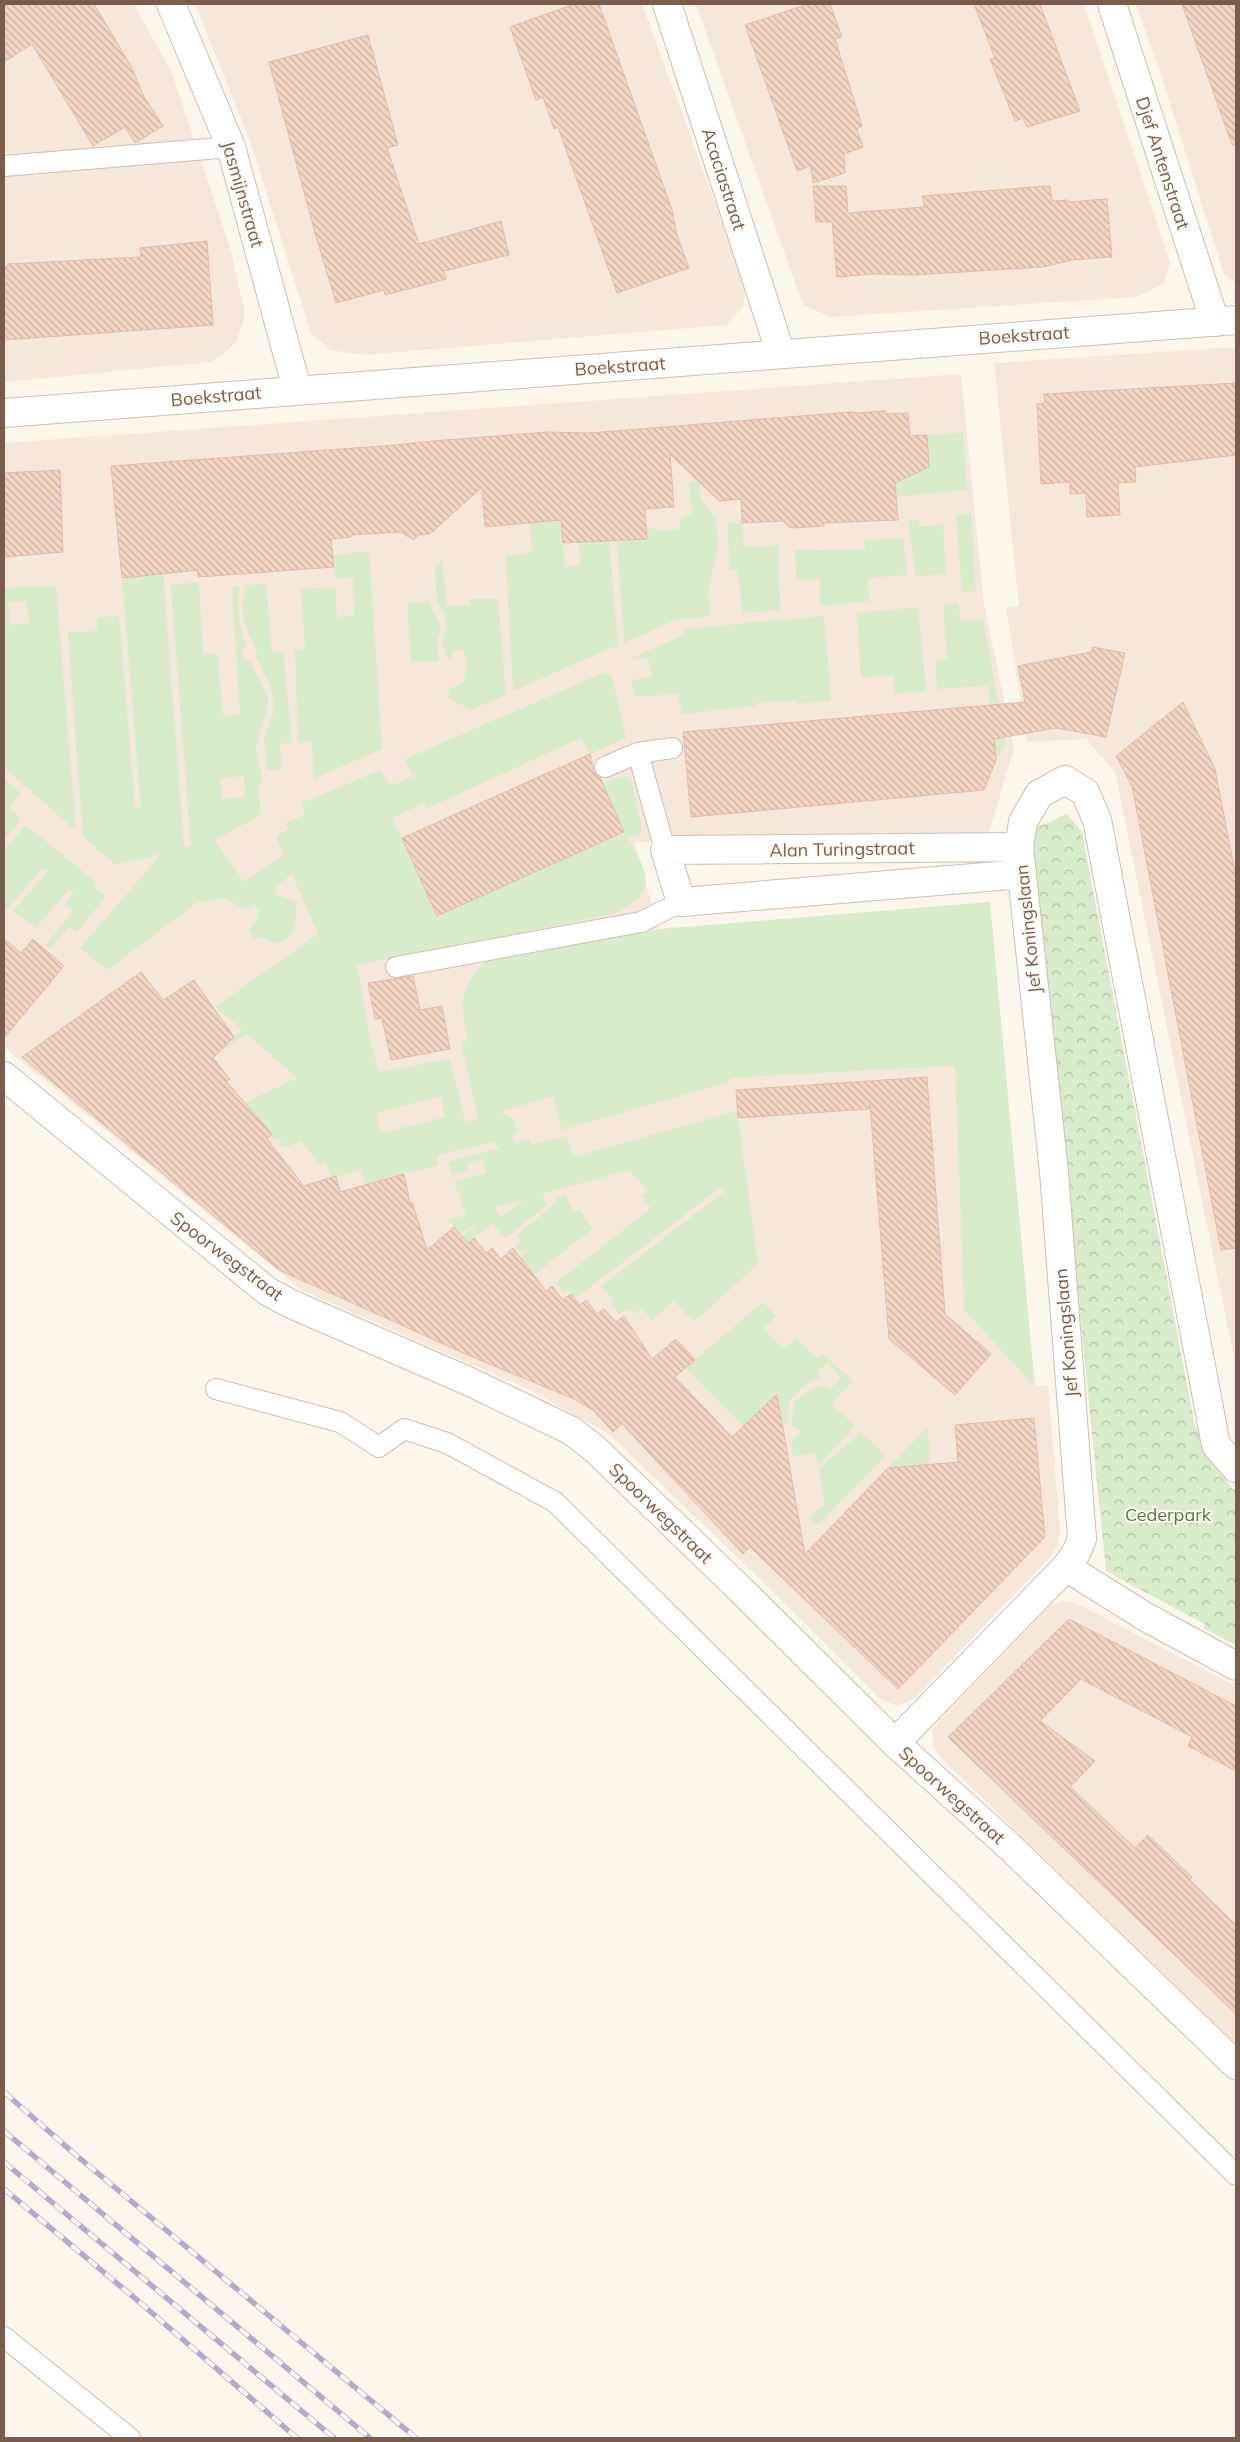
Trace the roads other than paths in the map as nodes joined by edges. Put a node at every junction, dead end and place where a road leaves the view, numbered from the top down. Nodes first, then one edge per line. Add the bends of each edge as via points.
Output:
1 (171, 4) edge
2 (667, 4) edge
3 (1112, 4) edge
4 (232, 147) junction
5 (7, 162) edge
6 (1225, 321) edge
7 (781, 354) junction
8 (297, 390) junction
9 (4, 413) edge
10 (672, 748) dead end
11 (638, 753) junction
12 (605, 767) dead end
13 (665, 850) junction
14 (1021, 860) junction
15 (681, 902) junction
16 (396, 967) dead end
17 (4, 1076) edge
18 (216, 1390) dead end
19 (1236, 1468) edge
20 (1066, 1568) junction
21 (1236, 1666) edge
22 (895, 1743) junction
23 (1236, 2065) edge
24 (1236, 2175) edge
25 (4, 2336) edge
26 (130, 2438) edge

1 - 4 street, Jasmijnstraat
2 - 7 street, Acaciastraat
3 - 6 street, Djef Antenstraat
4 - 5 lane
4 - 8 street, Jasmijnstraat
6 - 7 street, Boekstraat
7 - 8 street, Boekstraat
8 - 9 street, Boekstraat
10 - 11 lane
11 - 12 lane
11 - 13 lane
13 - 14 street, Alan Turingstraat
13 - 15 street
14 - 15 street, Alan Turingstraat
14 - 19 street, Jef Koningslaan via 1023,822 1039,794 1065,780 1085,792 1097,820 1216,1445
14 - 20 street, Jef Koningslaan via 1054,1172 1082,1539
15 - 16 lane, Alan Turingstraat via 641,922
17 - 22 street, Spoorwegstraat via 267,1291 572,1431 596,1450 744,1592
18 - 24 lane via 340,1422 379,1447 404,1429 447,1443 555,1502
20 - 21 street via 1144,1616
20 - 22 street, Jef Koningslaan
22 - 23 street, Spoorwegstraat via 1010,1846
25 - 26 lane

